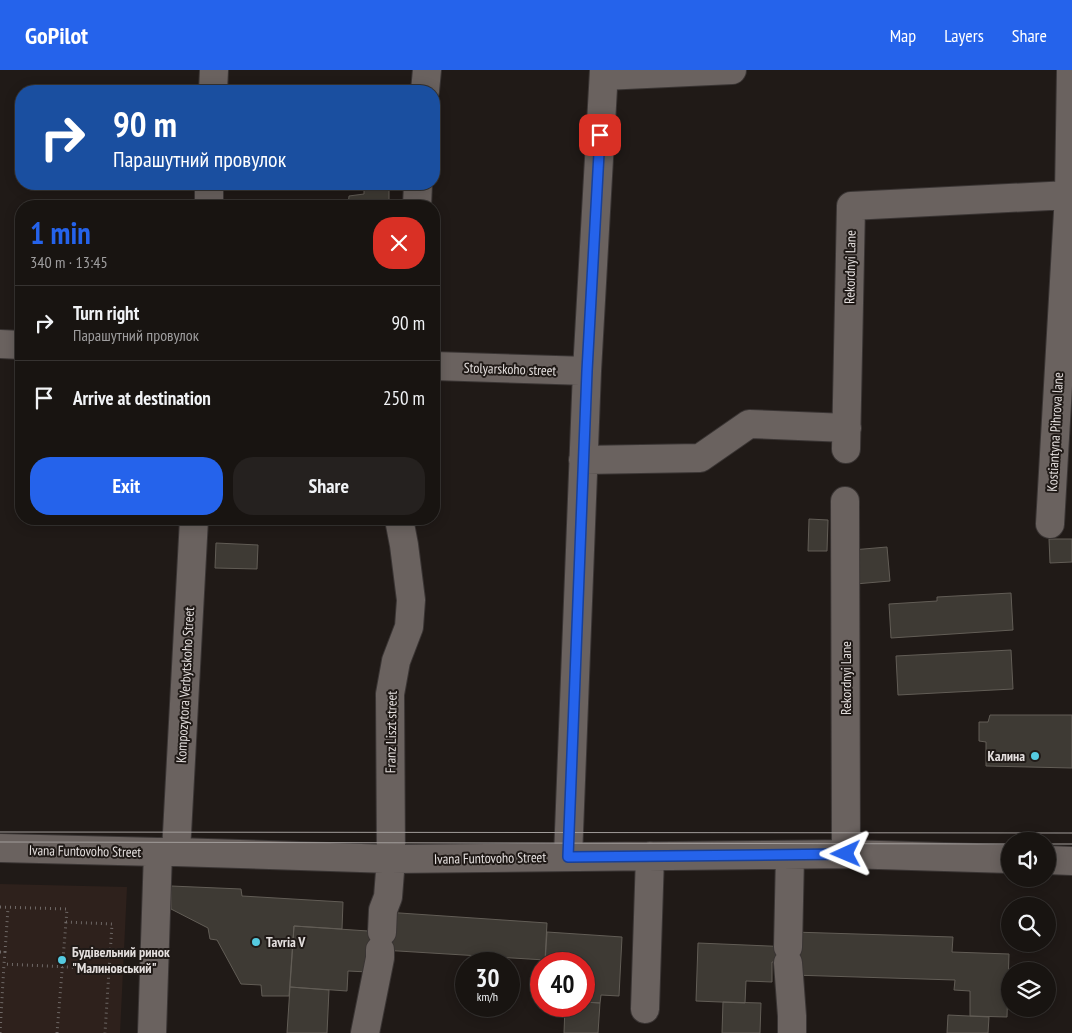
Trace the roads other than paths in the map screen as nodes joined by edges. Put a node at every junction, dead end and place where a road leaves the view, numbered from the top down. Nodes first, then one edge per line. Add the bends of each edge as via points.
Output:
1 (214, 70) edge
2 (427, 70) edge
3 (732, 70) edge
4 (1070, 70) edge
5 (604, 73) edge
6 (213, 85) edge
7 (426, 85) edge
8 (1069, 194) junction
9 (0, 344) edge
10 (15, 345) edge
11 (440, 366) edge
12 (587, 371) junction
13 (583, 460) junction
14 (845, 501) dead end
15 (1050, 524) dead end
16 (194, 525) edge
17 (400, 525) edge
18 (0, 848) edge
19 (167, 852) junction
20 (846, 854) junction
21 (790, 855) junction
22 (650, 856) junction
23 (568, 857) junction
24 (391, 859) junction
25 (1001, 859) edge
26 (1056, 860) edge
27 (1072, 861) edge
28 (645, 1009) dead end
29 (152, 1033) edge
30 (365, 1033) edge
31 (792, 1033) edge

1 - 6 street
2 - 7 street
3 - 5 street
4 - 8 street, Kostiantyna Pihrova lane
5 - 12 street
8 - 13 street, Rekordnyi Lane via 851,206 846,438 749,424 700,458
8 - 15 street, Kostiantyna Pihrova lane
9 - 10 street
11 - 12 street, Stolyarskoho street
12 - 13 street
13 - 23 street
14 - 20 street, Rekordnyi Lane
16 - 19 street, Kompozytora Verbytskoho Street
17 - 24 street, Franz Liszt street via 411,600 408,627 396,661 390,694
18 - 19 street, Ivana Funtovoho Street
19 - 24 street, Ivana Funtovoho Street
19 - 29 street, Kompozytora Verbytskoho Street
20 - 21 street, Ivana Funtovoho Street
20 - 25 street, Ivana Funtovoho Street
21 - 22 street, Ivana Funtovoho Street
21 - 31 street via 788,955
22 - 23 street, Ivana Funtovoho Street
22 - 28 street
23 - 24 street, Ivana Funtovoho Street
24 - 30 street, Franz Liszt street via 380,958
26 - 27 street

